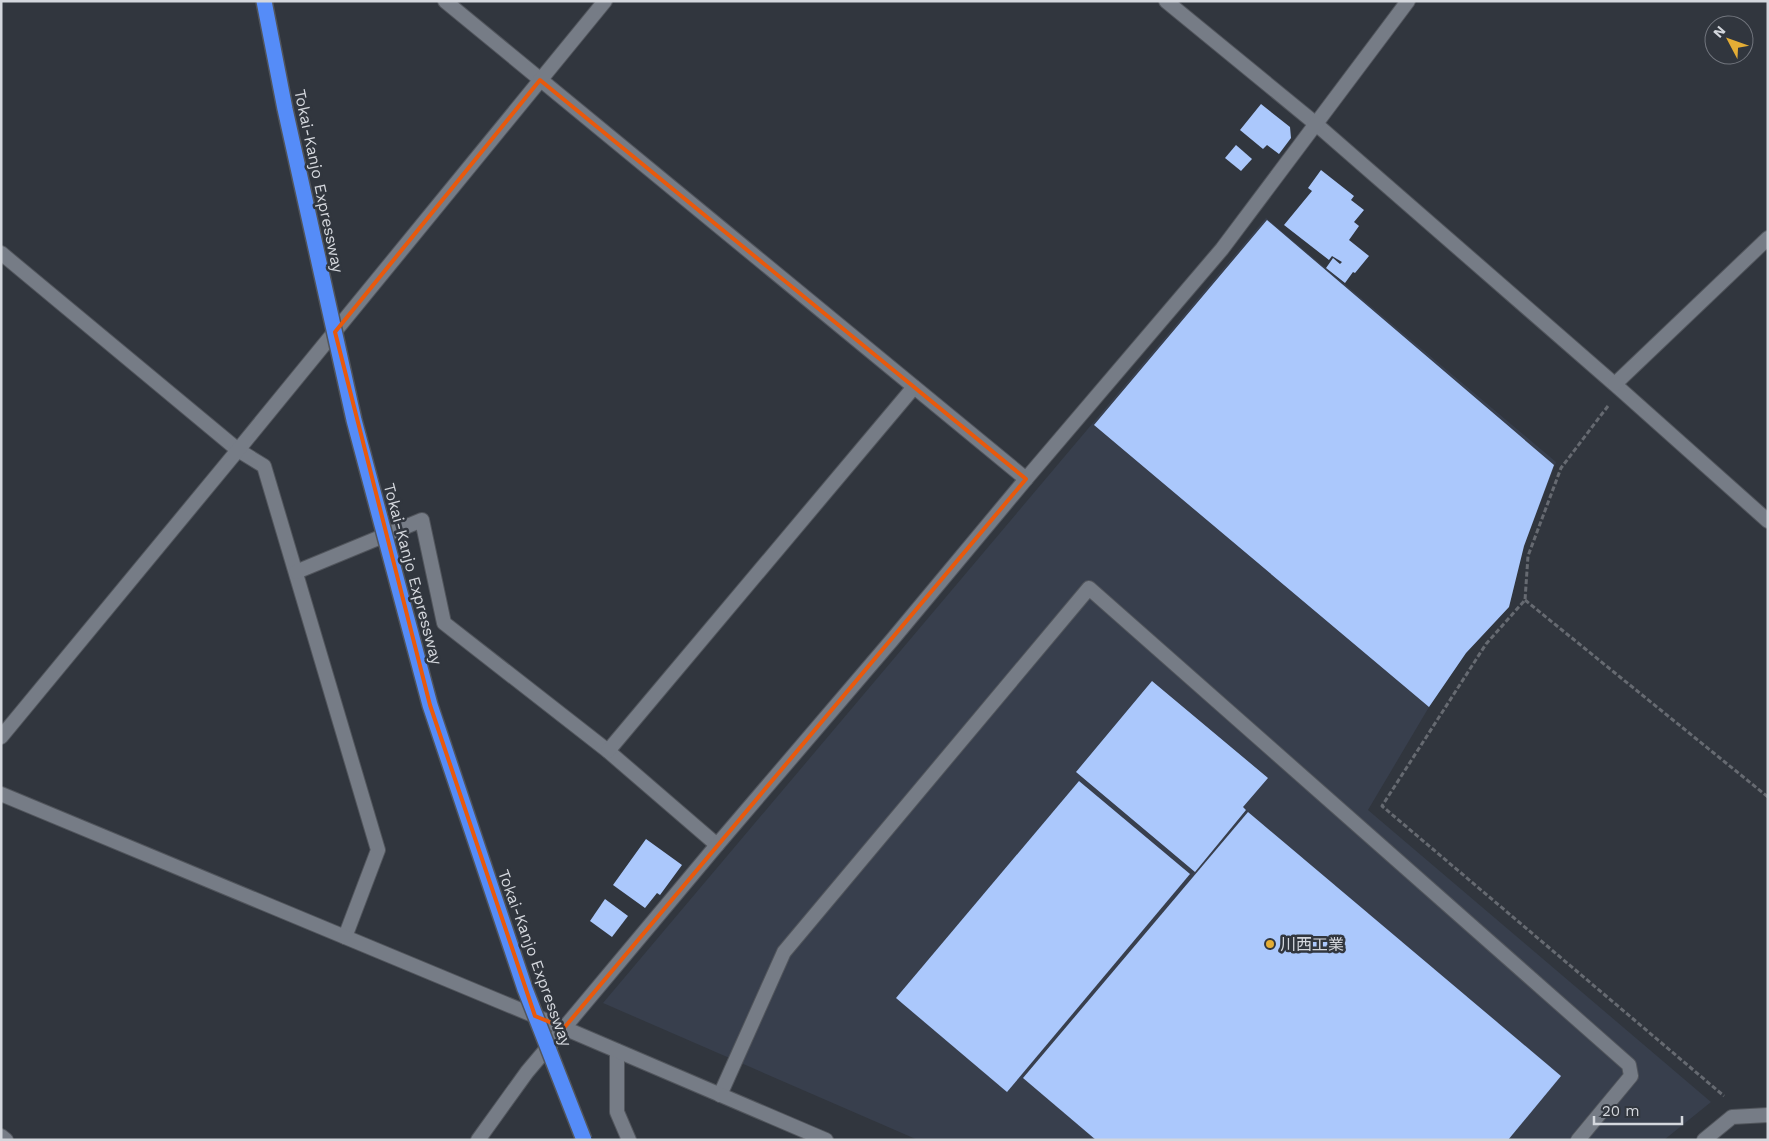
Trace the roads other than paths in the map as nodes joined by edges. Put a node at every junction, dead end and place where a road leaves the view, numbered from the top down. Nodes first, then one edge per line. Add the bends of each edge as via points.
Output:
1 (264, 1) edge
2 (445, 1) edge
3 (605, 1) edge
4 (1166, 1) edge
5 (1408, 1) edge
6 (540, 80) junction
7 (1316, 124) junction
8 (1768, 238) edge
9 (1, 253) edge
10 (1618, 386) junction
11 (914, 387) junction
12 (238, 450) junction
13 (1026, 479) junction
14 (1768, 521) edge
15 (296, 572) junction
16 (1, 737) edge
17 (608, 751) junction
18 (1, 794) edge
19 (717, 844) junction
20 (345, 937) junction
21 (564, 1028) junction
22 (617, 1051) junction
23 (720, 1095) junction
24 (1767, 1115) edge
25 (1, 1136) edge
26 (6, 1140) edge
27 (478, 1140) edge
28 (584, 1140) edge
29 (629, 1140) edge
30 (826, 1140) edge
31 (1578, 1140) edge
32 (1704, 1140) edge

1 - 28 highway, Tokai-Kanjo Expressway, bridge via 354,420 430,706 525,989
2 - 6 street
3 - 6 street
4 - 7 street
5 - 7 street
6 - 11 street
6 - 12 street
7 - 10 street
7 - 13 street via 1222,248
8 - 10 street
9 - 12 street
10 - 14 street
11 - 13 street
11 - 17 street
12 - 15 street via 264,466
12 - 16 street
13 - 19 street
15 - 17 street via 422,520 444,623
15 - 20 street via 378,850
17 - 19 street
18 - 20 street
19 - 21 street
20 - 21 street
21 - 22 street
21 - 27 street via 527,1072
22 - 23 street
22 - 29 street via 617,1112
23 - 30 street
23 - 31 street via 784,952 1089,588 1629,1065 1631,1076
24 - 32 street via 1732,1117
25 - 26 street

